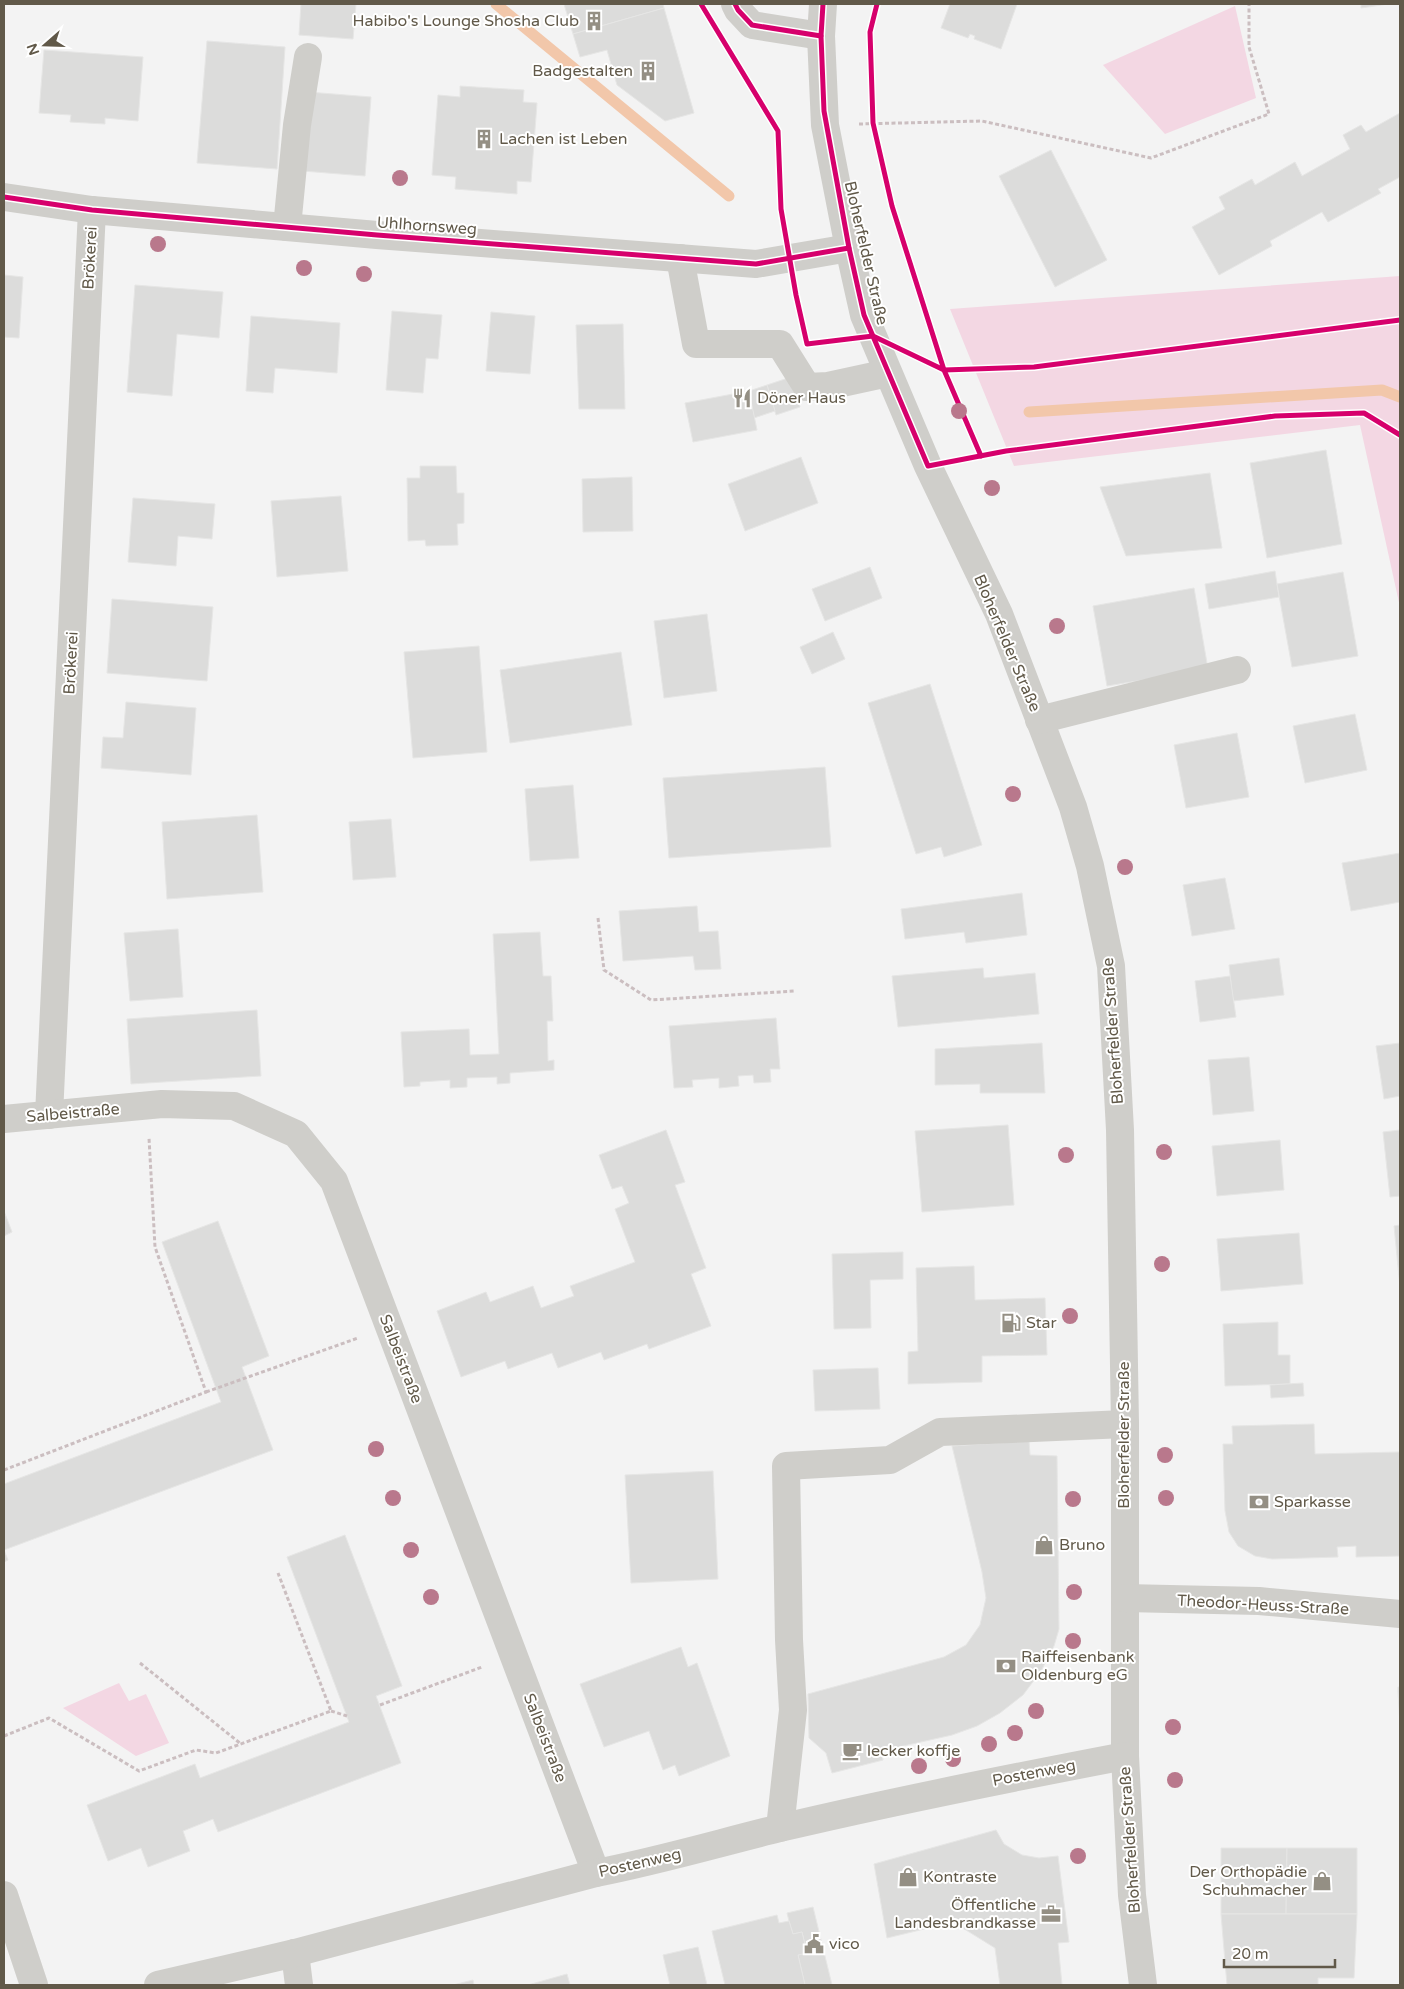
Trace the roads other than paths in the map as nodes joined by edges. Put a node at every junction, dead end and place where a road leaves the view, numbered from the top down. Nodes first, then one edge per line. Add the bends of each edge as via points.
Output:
1 (735, 4) edge
2 (823, 4) edge
3 (821, 36) junction
4 (308, 57) dead end
5 (4, 197) edge
6 (92, 210) junction
7 (287, 227) junction
8 (849, 248) junction
9 (680, 258) junction
10 (888, 373) junction
11 (1237, 670) dead end
12 (1039, 720) junction
13 (49, 1115) junction
14 (4, 1119) edge
15 (1125, 1424) junction
16 (1125, 1598) junction
17 (1400, 1614) edge
18 (1125, 1756) junction
19 (780, 1828) junction
20 (596, 1873) junction
21 (4, 1895) edge
22 (295, 1953) junction
23 (34, 1985) edge
24 (158, 1985) edge
25 (299, 1985) edge
26 (1143, 1985) edge

1 - 3 street via 752,25
2 - 3 street, Bloherfelder Straße
3 - 8 street, Bloherfelder Straße via 825,125
4 - 7 street via 297,125
5 - 6 street, Uhlhornsweg
6 - 7 street, Uhlhornsweg
6 - 13 street, Brökerei
7 - 9 street, Uhlhornsweg
8 - 9 street, Uhlhornsweg via 756,264
8 - 10 street, Bloherfelder Straße via 864,315
9 - 10 street via 696,344 780,344 807,387 828,386
10 - 12 street, Bloherfelder Straße via 928,466 999,614
11 - 12 street
12 - 15 street, Bloherfelder Straße via 1073,807 1090,866 1111,966 1120,1130
13 - 14 street, Salbeistraße
13 - 20 street, Salbeistraße via 147,1106 234,1106 296,1134 334,1181
15 - 16 street, Bloherfelder Straße
15 - 19 street via 940,1432 890,1460 786,1466 793,1710
16 - 17 street, Theodor-Heuss-Straße via 1259,1601
16 - 18 street, Bloherfelder Straße
18 - 19 street, Postenweg
18 - 26 street, Bloherfelder Straße via 1132,1895
19 - 20 street, Postenweg
20 - 22 street, Postenweg
21 - 23 street
22 - 24 street, Postenweg
22 - 25 street

